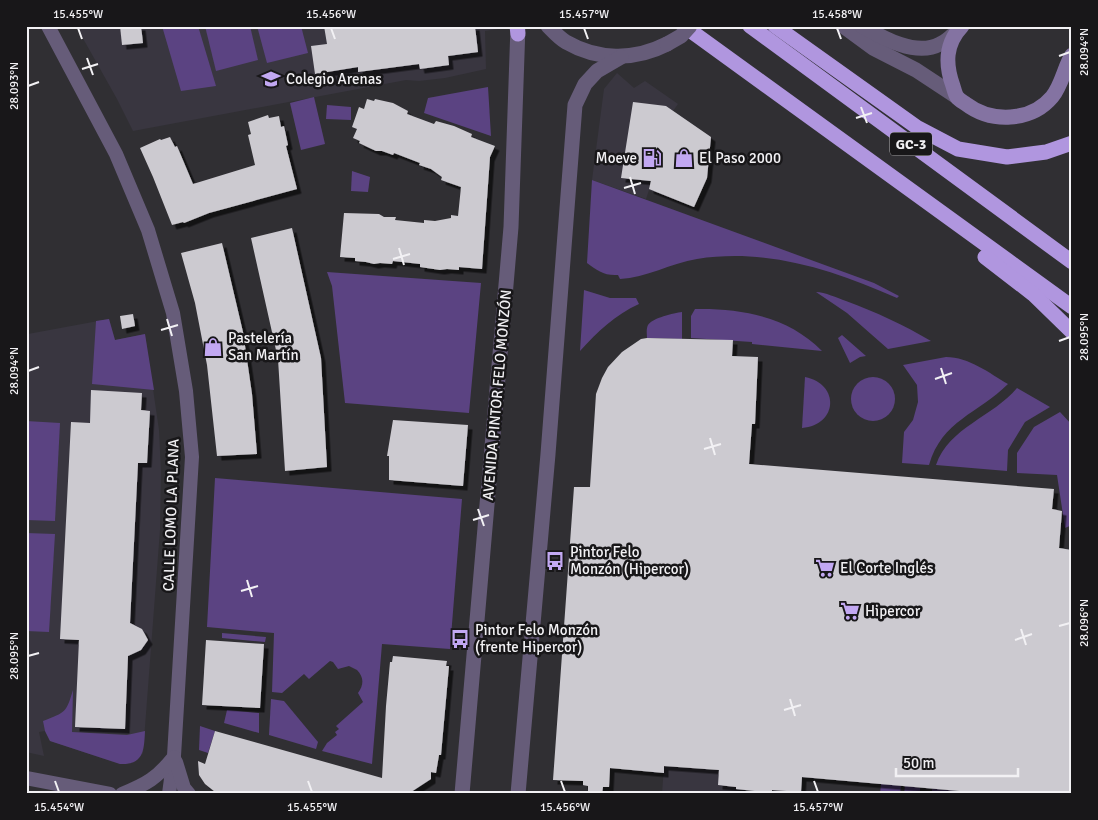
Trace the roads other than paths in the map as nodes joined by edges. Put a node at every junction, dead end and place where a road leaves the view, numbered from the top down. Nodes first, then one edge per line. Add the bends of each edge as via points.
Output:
1 (48, 26) edge
2 (548, 26) edge
3 (684, 26) edge
4 (690, 26) edge
5 (750, 26) edge
6 (775, 26) edge
7 (843, 26) edge
8 (862, 26) edge
9 (518, 29) edge
10 (957, 31) edge
11 (621, 57) junction
12 (1071, 57) edge
13 (957, 97) junction
14 (1072, 143) edge
15 (862, 156) junction
16 (1072, 262) edge
17 (1072, 307) edge
18 (1072, 332) edge
19 (174, 756) junction
20 (26, 778) edge
21 (110, 794) edge
22 (122, 794) edge
23 (169, 794) edge
24 (189, 794) edge
25 (462, 794) edge
26 (518, 794) edge

1 - 19 street, CALLE LOMO LA PLANA via 116,154 148,230 173,312 186,391 192,457
2 - 11 street via 564,41 592,53
3 - 15 highway, GC-3
4 - 11 street, bridge via 681,36 653,51
5 - 16 highway, GC-3
6 - 14 highway, GC-3 via 918,128 958,149 1007,157 1046,152
7 - 13 street
8 - 10 street via 890,42 917,49 939,46
9 - 25 street, AVENIDA PINTOR FELO MONZÓN via 511,227
10 - 13 main road via 947,58
11 - 26 street via 597,71 585,84 575,105
12 - 13 main road via 1052,97 1034,111 1012,118 991,116 973,109
15 - 17 highway, GC-3
15 - 18 highway via 950,231 1033,294
19 - 22 street via 160,773 142,786
19 - 23 street, CALLE LOMO LA PLANA
19 - 24 street
20 - 21 street

